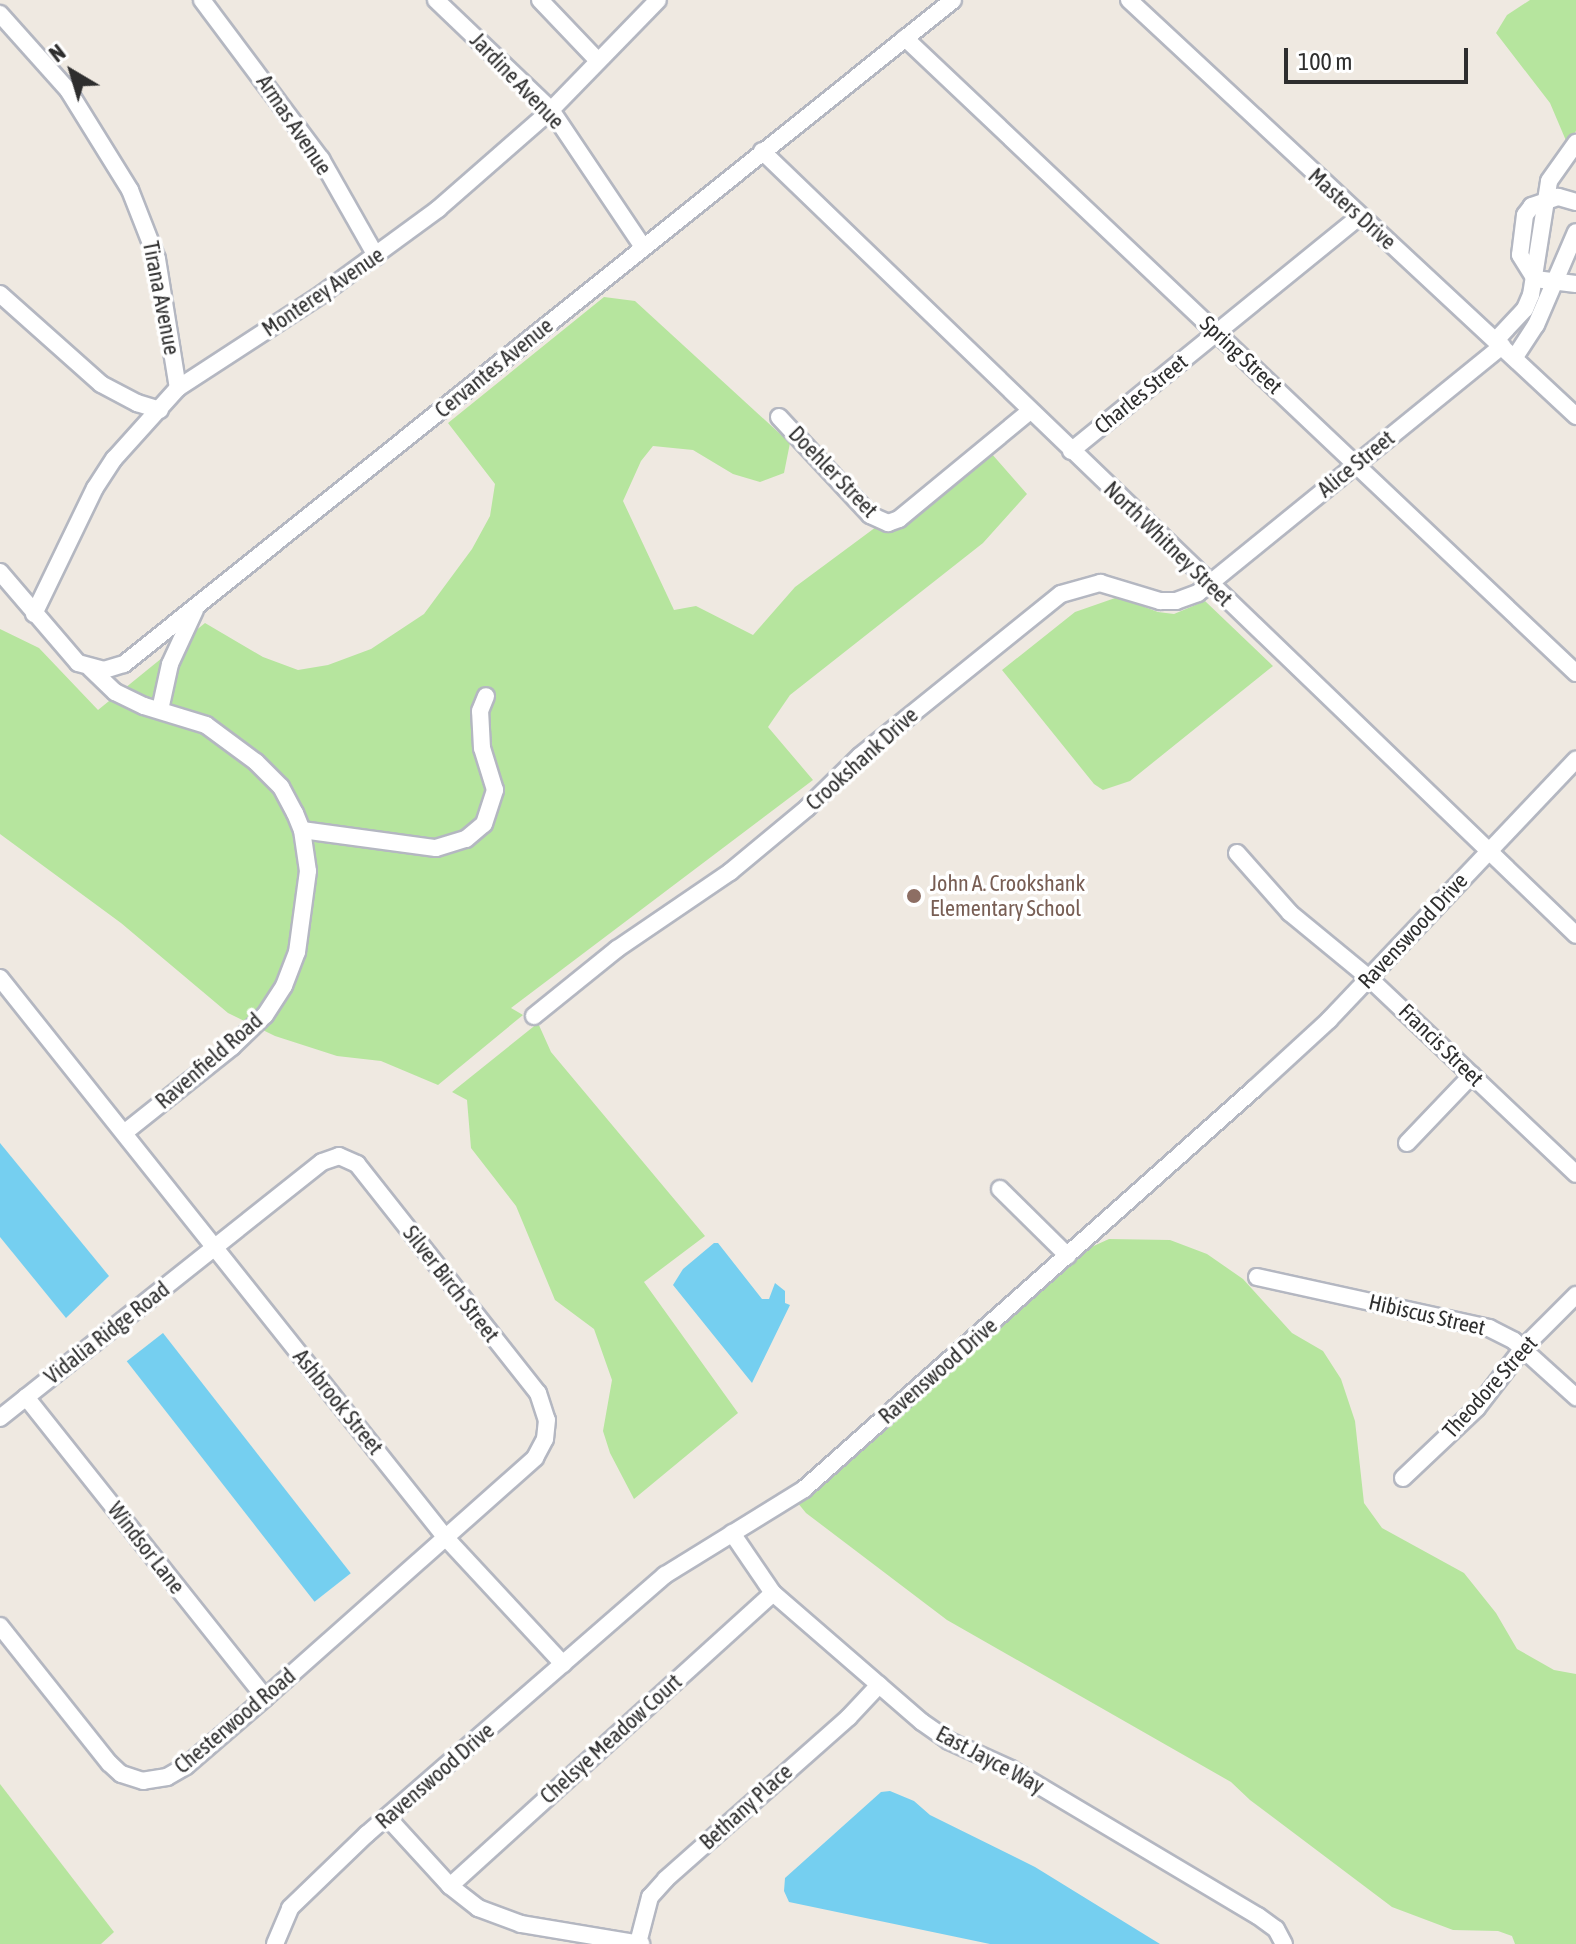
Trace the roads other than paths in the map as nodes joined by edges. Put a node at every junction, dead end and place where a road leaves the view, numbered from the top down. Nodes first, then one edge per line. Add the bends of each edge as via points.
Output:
1 (202, 0) edge
2 (436, 0) edge
3 (540, 0) edge
4 (658, 0) edge
5 (953, 0) edge
6 (1129, 0) edge
7 (0, 14) edge
8 (905, 38) junction
9 (598, 61) junction
10 (551, 110) junction
11 (1576, 143) edge
12 (762, 151) junction
13 (1546, 199) junction
14 (1576, 202) edge
15 (1360, 216) junction
16 (1576, 232) edge
17 (643, 247) junction
18 (376, 256) junction
19 (1535, 279) junction
20 (1556, 282) junction
21 (1576, 284) edge
22 (0, 294) edge
23 (1216, 332) junction
24 (1504, 348) junction
25 (178, 388) junction
26 (160, 410) junction
27 (1030, 411) junction
28 (1576, 416) edge
29 (779, 417) dead end
30 (1071, 451) junction
31 (1355, 465) junction
32 (0, 572) edge
33 (1210, 584) junction
34 (196, 606) junction
35 (34, 614) junction
36 (90, 668) junction
37 (1576, 673) edge
38 (486, 696) dead end
39 (160, 710) junction
40 (1576, 760) edge
41 (302, 830) junction
42 (1490, 851) junction
43 (1237, 853) dead end
44 (1576, 935) edge
45 (0, 978) edge
46 (1369, 978) junction
47 (534, 1016) dead end
48 (1472, 1075) junction
49 (124, 1133) junction
50 (1407, 1143) dead end
51 (1576, 1174) edge
52 (1000, 1189) dead end
53 (215, 1248) junction
54 (1068, 1256) junction
55 (1257, 1277) dead end
56 (1576, 1295) edge
57 (1523, 1348) junction
58 (26, 1397) junction
59 (1576, 1397) edge
60 (0, 1418) edge
61 (1403, 1478) dead end
62 (732, 1533) junction
63 (446, 1538) junction
64 (773, 1593) junction
65 (0, 1626) edge
66 (563, 1664) junction
67 (879, 1685) junction
68 (265, 1698) junction
69 (387, 1817) junction
70 (450, 1886) junction
71 (275, 1944) edge
72 (640, 1944) edge
73 (1284, 1944) edge

1 - 18 street, Armas Avenue via 321,159
2 - 10 street, Jardine Avenue
3 - 9 street
4 - 9 street, Monterey Avenue
5 - 8 street, Cervantes Avenue
6 - 15 street, Masters Drive
7 - 25 street, Tirana Avenue via 68,90 130,190 157,259
8 - 12 street, Cervantes Avenue
8 - 23 street, Spring Street
9 - 10 street, Monterey Avenue
10 - 17 street, Jardine Avenue
10 - 18 street, Monterey Avenue
11 - 13 street via 1549,181
12 - 17 street, Cervantes Avenue
12 - 27 street, North Whitney Street
13 - 14 street
13 - 19 street
15 - 23 street, Charles Street
15 - 24 street, Masters Drive
16 - 20 street
17 - 34 street, Cervantes Avenue
18 - 25 street, Monterey Avenue
19 - 20 street
19 - 24 street
20 - 21 street
20 - 24 street via 1536,325
22 - 26 street via 101,384
23 - 30 street, Charles Street
23 - 31 street, Spring Street
24 - 28 street, Masters Drive
24 - 31 street, Alice Street
25 - 26 street, Monterey Avenue
26 - 35 street, Monterey Avenue via 95,488
27 - 29 street, Doehler Street via 888,523 870,515
27 - 30 street, North Whitney Street
30 - 33 street, North Whitney Street
31 - 33 street, Alice Street
31 - 37 street, Spring Street
32 - 35 street
33 - 42 street, North Whitney Street
33 - 47 street, Crookshank Drive via 1176,601 1153,599 1110,583 1061,594 860,756 730,872 617,949
34 - 36 street, Cervantes Avenue via 124,664
34 - 39 street via 170,664
35 - 36 street via 73,659
36 - 39 street, Ravenfield Road via 115,692
38 - 41 street via 480,711 482,748 495,790 484,824 466,839 436,848
39 - 41 street, Ravenfield Road via 206,725 256,762 281,787
40 - 42 street, Ravenswood Drive
41 - 49 street, Ravenfield Road via 308,871 297,952 284,986 252,1029
42 - 44 street, North Whitney Street
42 - 46 street, Ravenswood Drive
43 - 46 street, Francis Street via 1290,913
45 - 49 street, Ashbrook Street
46 - 48 street, Francis Street
46 - 54 street, Ravenswood Drive via 1319,1030
48 - 50 street
48 - 51 street, Francis Street
49 - 53 street, Ashbrook Street
52 - 54 street
53 - 58 street, Vidalia Ridge Road
53 - 63 street, Ashbrook Street
53 - 63 street, Silver Birch Street via 322,1162 339,1156 357,1164 538,1393 547,1420 535,1458
54 - 62 street, Ravenswood Drive via 804,1489
55 - 57 street, Hibiscus Street via 1489,1328
56 - 57 street, Theodore Street
57 - 59 street, Hibiscus Street
57 - 61 street, Theodore Street via 1477,1408
58 - 60 street, Vidalia Ridge Road
58 - 68 street, Windsor Lane
62 - 64 street, East Jayce Way
62 - 66 street, Ravenswood Drive via 665,1575
63 - 66 street, Ashbrook Street
63 - 68 street, Chesterwood Road
64 - 67 street, East Jayce Way
64 - 70 street, Chelsye Meadow Court
65 - 68 street, Chesterwood Road via 109,1763 121,1774 143,1781 167,1777 186,1766
66 - 69 street, Ravenswood Drive
67 - 72 street, Bethany Place via 666,1879 650,1897
67 - 73 street, East Jayce Way via 949,1741 1011,1769 1258,1916 1276,1929
69 - 70 street
69 - 71 street, Ravenswood Drive via 290,1908
70 - 72 street via 478,1908 521,1924

